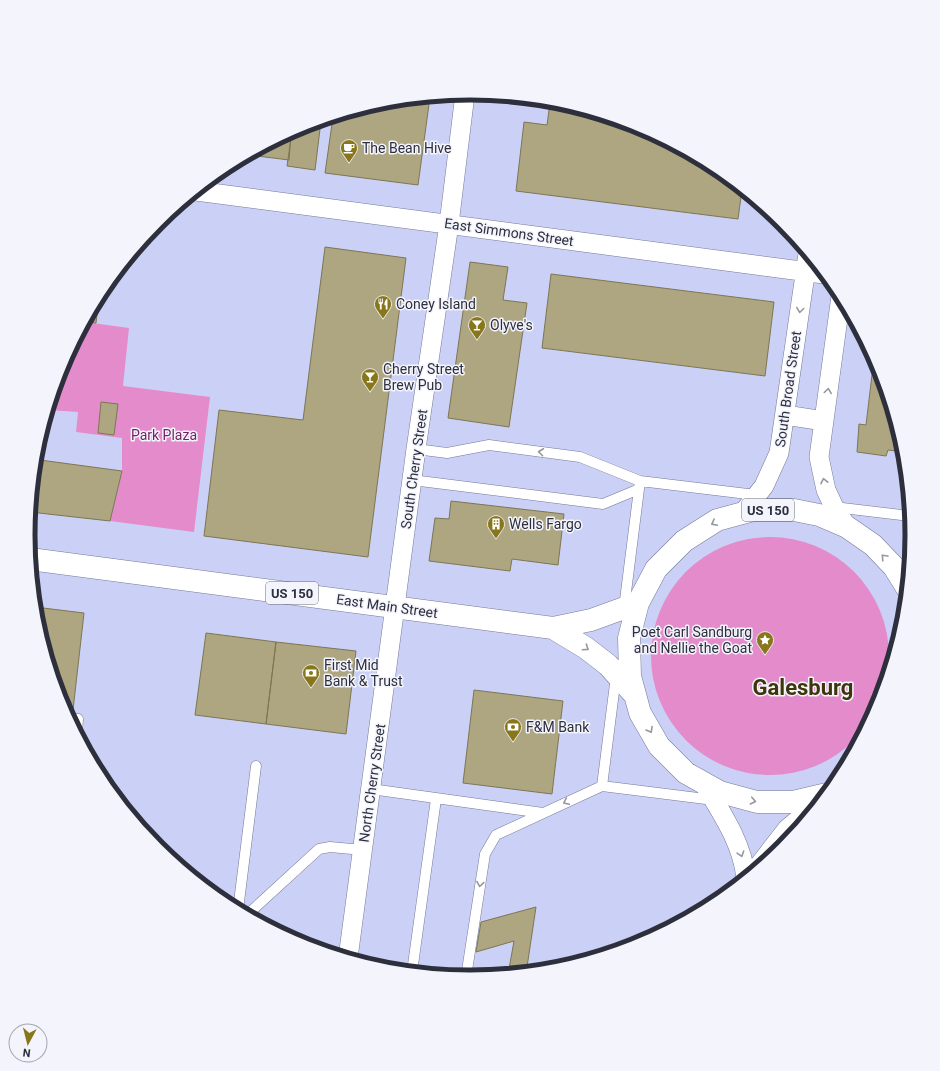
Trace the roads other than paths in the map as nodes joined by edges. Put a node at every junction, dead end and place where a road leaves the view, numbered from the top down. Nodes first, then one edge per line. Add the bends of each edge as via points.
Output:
1 (464, 100) edge
2 (203, 192) edge
3 (449, 224) junction
4 (812, 268) edge
5 (815, 270) edge
6 (840, 306) edge
7 (785, 415) junction
8 (824, 421) junction
9 (416, 450) junction
10 (412, 480) junction
11 (640, 485) junction
12 (756, 496) junction
13 (834, 507) junction
14 (742, 514) junction
15 (904, 515) edge
16 (848, 527) junction
17 (36, 560) edge
18 (902, 581) edge
19 (631, 605) junction
20 (396, 607) junction
21 (553, 628) junction
22 (616, 674) junction
23 (634, 695) junction
24 (256, 766) dead end
25 (602, 786) junction
26 (371, 789) junction
27 (708, 791) junction
28 (818, 796) edge
29 (436, 799) junction
30 (543, 813) junction
31 (796, 823) edge
32 (363, 850) junction
33 (771, 850) edge
34 (745, 872) edge
35 (239, 904) edge
36 (251, 911) edge
37 (349, 953) edge
38 (413, 967) edge
39 (467, 970) edge

1 - 3 street, South Cherry Street
2 - 3 street, East Simmons Street
3 - 4 street, East Simmons Street
3 - 9 street, South Cherry Street
5 -> 7 street, South Broad Street
8 -> 6 street
7 - 8 street
7 - 12 street, South Broad Street via 779,453 764,486
13 -> 8 street via 826,490 819,457
9 - 10 street, South Cherry Street
11 -> 9 lane via 580,457 490,445 447,453
10 - 11 lane via 603,504
10 - 20 street, South Cherry Street
11 - 12 lane
11 - 19 lane
12 - 14 street, South Broad Street
13 - 15 lane
13 - 16 street
14 - 16 main road, US 150 via 754,510 794,510 818,515
14 -> 19 main road, US 150 via 717,520 684,540 656,569
18 -> 16 main road, US 150 via 873,545
17 - 20 main road, East Main Street / US 150
19 - 21 main road, East Main Street / US 150 via 591,620
19 - 23 main road via 630,676
20 - 21 main road, East Main Street / US 150
20 - 26 street, North Cherry Street
21 -> 22 main road, East Main Street / US 150 via 608,664
22 - 23 main road, East Main Street / US 150
22 - 25 lane
23 -> 27 main road, US 150 via 640,713 659,746
24 - 35 lane
25 - 27 lane
25 -> 30 lane
26 - 29 lane
26 - 32 street, North Cherry Street
27 -> 28 main road, US 150 via 757,802 793,802
27 -> 34 street via 737,842
29 - 30 lane
29 - 38 lane
30 -> 39 lane via 496,835 485,854
31 - 33 street via 787,829
32 - 36 lane via 319,849
32 - 37 street, North Cherry Street

